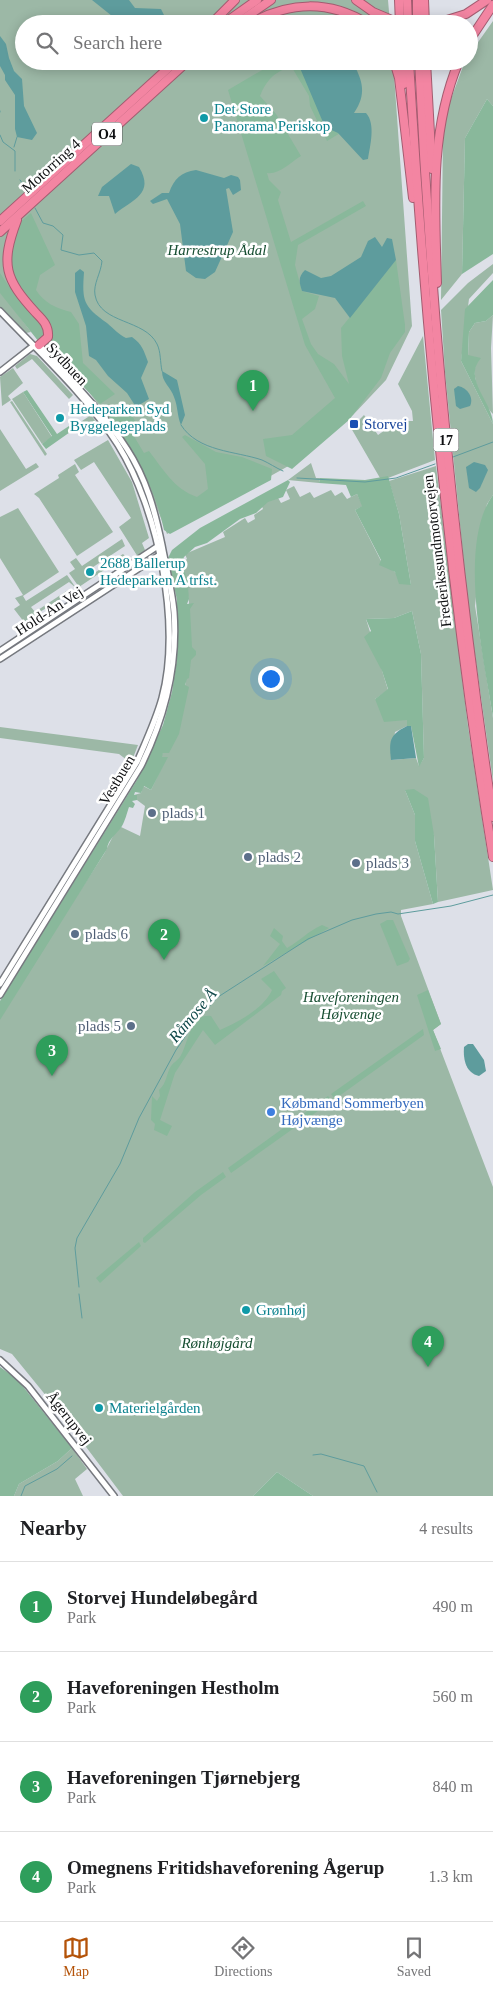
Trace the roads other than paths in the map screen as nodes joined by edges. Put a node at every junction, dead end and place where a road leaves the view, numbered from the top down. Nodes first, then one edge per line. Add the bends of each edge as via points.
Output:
1 (235, 0) edge
2 (257, 0) edge
3 (271, 0) edge
4 (356, 0) edge
5 (399, 0) edge
6 (407, 0) edge
7 (416, 0) edge
8 (424, 0) edge
9 (487, 0) edge
10 (493, 5) edge
11 (220, 15) edge
12 (236, 15) edge
13 (249, 15) edge
14 (270, 15) edge
15 (353, 15) edge
16 (380, 15) edge
17 (400, 15) edge
18 (409, 15) edge
19 (417, 15) edge
20 (425, 15) edge
21 (463, 15) edge
22 (478, 28) edge
23 (162, 70) edge
24 (166, 70) edge
25 (178, 70) edge
26 (397, 70) edge
27 (404, 70) edge
28 (411, 70) edge
29 (420, 70) edge
30 (427, 70) edge
31 (456, 70) edge
32 (132, 101) junction
33 (409, 162) junction
34 (27, 207) junction
35 (435, 208) junction
36 (0, 221) edge
37 (0, 232) edge
38 (420, 236) junction
39 (0, 311) edge
40 (437, 338) junction
41 (36, 346) junction
42 (0, 372) edge
43 (159, 546) junction
44 (161, 554) junction
45 (0, 651) edge
46 (0, 659) edge
47 (493, 817) edge
48 (493, 857) edge
49 (0, 984) edge
50 (0, 995) edge
51 (0, 1360) edge
52 (114, 1496) edge

1 - 11 highway
2 - 12 highway
3 - 13 highway
4 - 16 highway, bridge
5 - 17 highway
6 - 18 highway
7 - 19 highway
8 - 20 highway
9 - 21 highway
10 - 22 highway
14 - 15 highway via 290,6 317,4 343,9
23 - 32 highway
24 - 32 highway, Motorring 4 / O4
25 - 34 highway, Motorring 4 / O4
26 - 33 highway
27 - 33 highway
28 - 38 highway, Frederikssundmotorvejen / 17
29 - 40 highway, Frederikssundmotorvejen / 17
30 - 35 highway
31 - 35 highway via 442,111
32 - 36 highway, Motorring 4 / O4
33 - 38 highway
34 - 37 highway, Motorring 4 / O4
34 - 41 highway, O4 via 3,242 0,256 2,270 10,285 47,326 48,337
35 - 40 highway
38 - 48 highway, Frederikssundmotorvejen / 17 via 448,530
39 - 41 street, Sydbuen
40 - 47 highway, Frederikssundmotorvejen / 17 via 457,548
41 - 42 street
41 - 43 street, Sydbuen via 98,409 128,451 147,490
43 - 44 street, Vestbuen
43 - 45 street, Hold-An Vej
44 - 46 street, Hold-An Vej
44 - 49 street, Vestbuen via 168,612 168,654 162,697 149,735 137,762
44 - 50 street, Vestbuen via 174,612 174,655 167,699 154,739 141,766
51 - 52 street, Ågerupvej via 28,1386

